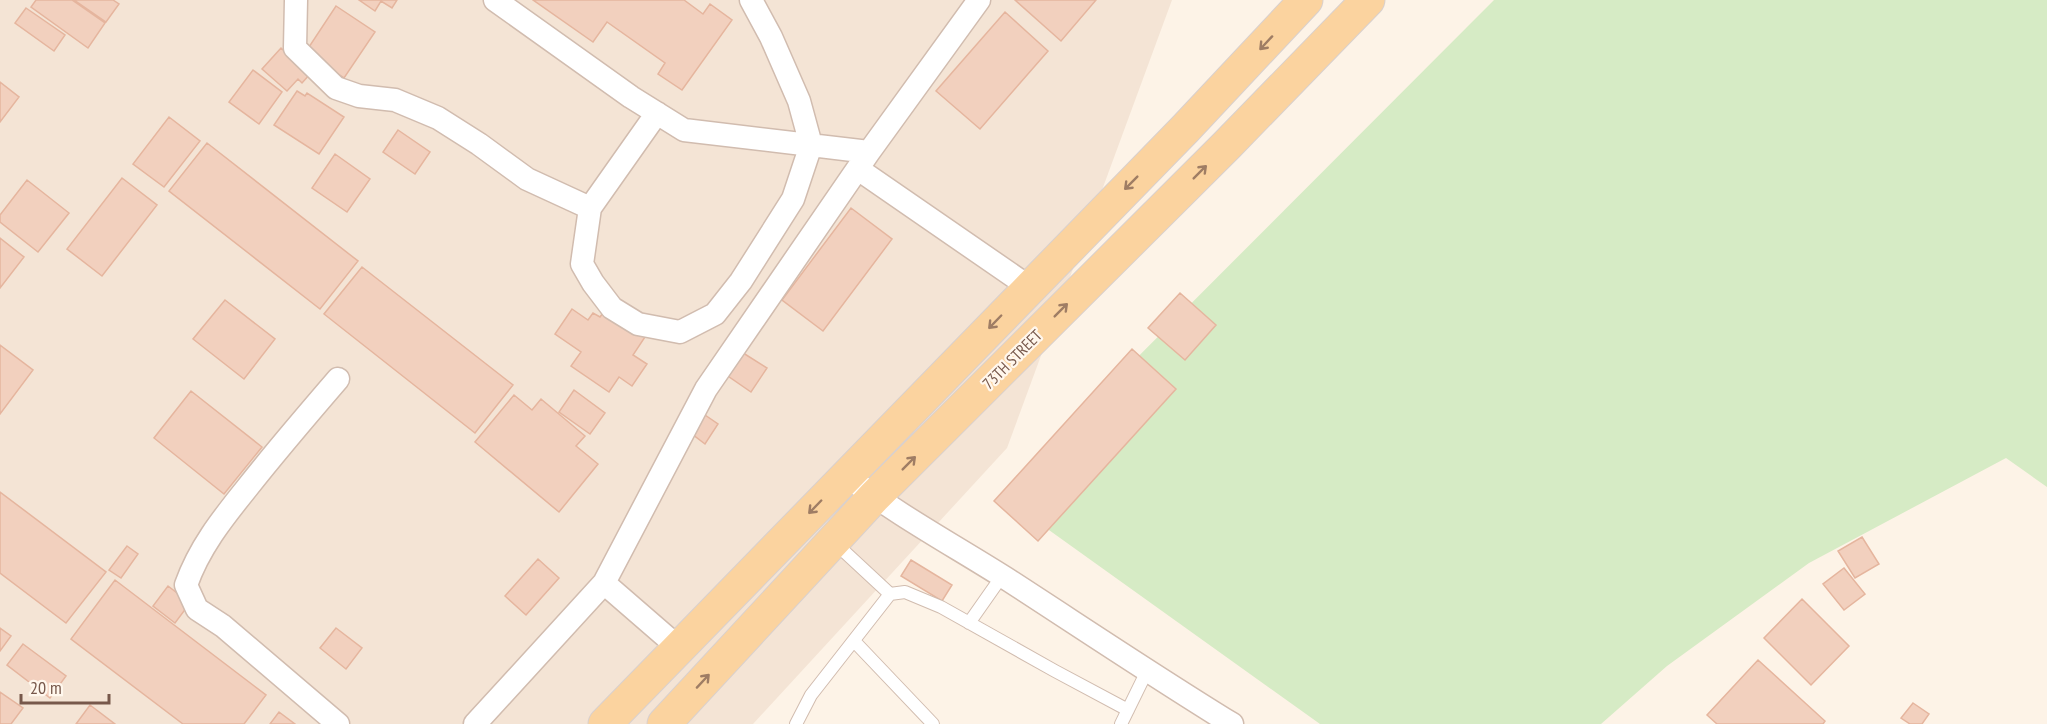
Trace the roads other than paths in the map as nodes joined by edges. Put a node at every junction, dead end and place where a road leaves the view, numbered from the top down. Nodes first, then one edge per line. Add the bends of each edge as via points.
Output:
1 (296, 0) edge
2 (495, 0) edge
3 (979, 0) edge
4 (1306, 0) edge
5 (1368, 0) edge
6 (756, 3) edge
7 (657, 113) junction
8 (811, 145) junction
9 (864, 161) junction
10 (590, 208) junction
11 (1029, 287) junction
12 (338, 379) dead end
13 (846, 475) junction
14 (874, 497) junction
15 (833, 541) junction
16 (1002, 576) junction
17 (604, 583) junction
18 (891, 594) junction
19 (969, 623) junction
20 (854, 641) junction
21 (679, 648) junction
22 (1147, 671) junction
23 (1128, 710) junction
24 (338, 724) edge
25 (475, 724) edge
26 (605, 724) edge
27 (663, 724) edge
28 (795, 724) edge
29 (933, 724) edge
30 (1121, 724) edge
31 (1232, 724) edge

1 - 10 street via 295,48 336,88 359,96 395,100 438,118 527,179
2 - 7 street
3 - 9 street
4 -> 11 main road
14 -> 5 main road, 73TH STREET
6 - 8 street via 799,101
7 - 8 street via 684,130
7 - 10 street
8 - 9 street
8 - 10 street via 793,199 741,281 715,314 681,332 638,324 612,308 593,283 582,264
9 - 11 street
9 - 17 street via 706,390
11 -> 13 main road
12 - 24 street via 210,534 186,585 197,609 223,626
13 - 14 street
13 -> 21 main road
14 - 15 main road, 73TH STREET
14 - 16 street
15 - 18 lane
27 -> 15 main road, 73TH STREET
16 - 19 lane
16 - 22 street
17 - 21 street
17 - 25 street
18 - 19 lane via 905,592
18 - 20 lane
19 - 23 lane
20 - 28 lane via 811,695
20 - 29 lane
21 - 26 main road
22 - 23 lane
22 - 31 street
23 - 30 lane

